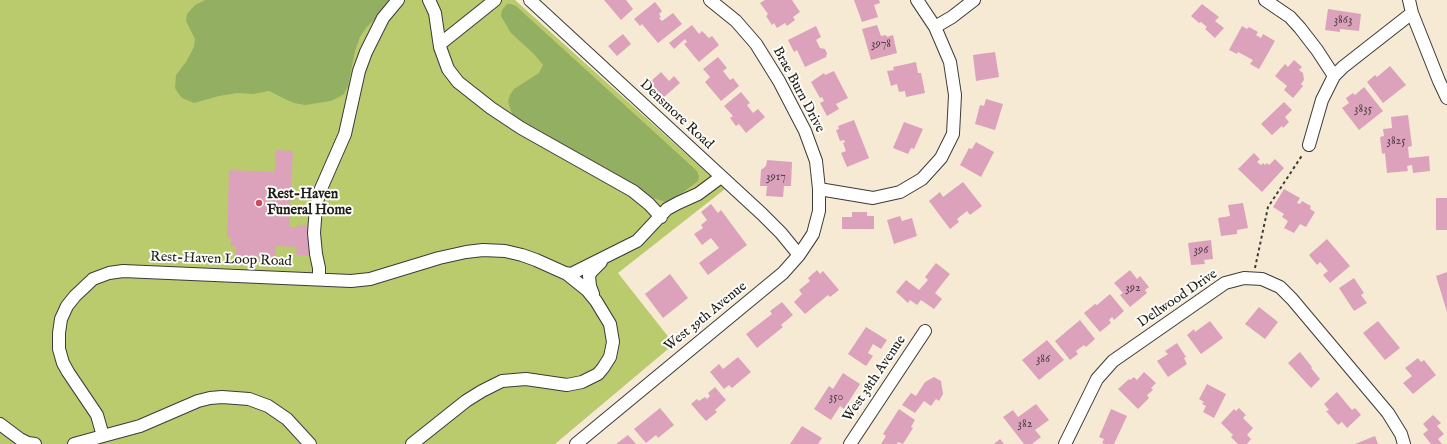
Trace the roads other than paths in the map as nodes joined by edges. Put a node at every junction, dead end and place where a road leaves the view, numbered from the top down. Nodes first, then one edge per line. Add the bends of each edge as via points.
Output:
1 (398, 0) edge
2 (429, 0) edge
3 (495, 0) edge
4 (530, 0) edge
5 (710, 0) edge
6 (917, 0) edge
7 (974, 0) edge
8 (1265, 0) edge
9 (1409, 0) edge
10 (1412, 13) junction
11 (935, 27) junction
12 (440, 44) junction
13 (1334, 76) junction
14 (1447, 98) edge
15 (1309, 145) road end
16 (721, 177) junction
17 (819, 189) junction
18 (661, 216) junction
19 (799, 255) junction
20 (608, 256) junction
21 (568, 274) junction
22 (318, 279) junction
23 (596, 301) junction
24 (925, 331) dead end
25 (0, 424) edge
26 (103, 436) junction
27 (34, 444) edge
28 (74, 444) edge
29 (310, 444) edge
30 (412, 444) edge
31 (576, 444) edge
32 (850, 444) edge
33 (1065, 444) edge
34 (1404, 444) edge

1 - 22 street via 384,18 366,52 344,134 320,191 314,233
2 - 12 street via 435,13
3 - 12 street
4 - 16 street, Densmore Road
5 - 17 street, Brae Burn Drive via 736,21 756,44 779,81 805,131 816,161
6 - 11 street
7 - 11 street
8 - 13 street via 1290,17 1300,28
9 - 10 street
10 - 13 street
10 - 14 street
11 - 17 street via 950,62 955,95 953,134 941,158 922,179 900,192 873,198
12 - 18 street via 451,74 474,95 521,128 633,191
13 - 15 street via 1322,100
16 - 18 street via 698,194 672,206
16 - 19 street, Densmore Road via 776,228
17 - 19 street, West 39th Avenue via 819,211 813,234
18 - 20 street via 637,241
19 - 31 street, West 39th Avenue via 783,273
20 - 21 street
20 - 23 street via 589,276
21 - 22 street, Rest-Haven Loop Road via 522,255 483,250 439,258 370,279
21 - 23 street, Rest-Haven Loop Road
22 - 26 street, Rest-Haven Loop Road via 123,271 102,275 85,285 67,306 61,319 59,350 68,372 97,415
23 - 30 street via 610,324 613,342 606,363 598,374 582,382 567,385 526,379 502,381 466,401
24 - 32 street, West 38th Avenue
25 - 27 street via 20,439
26 - 28 street
26 - 29 street via 140,426 198,401 222,397 248,399 268,406 287,419
33 - 34 street, Dellwood Drive via 1097,379 1113,361 1226,284 1244,278 1262,279 1280,287 1292,299 1388,413

